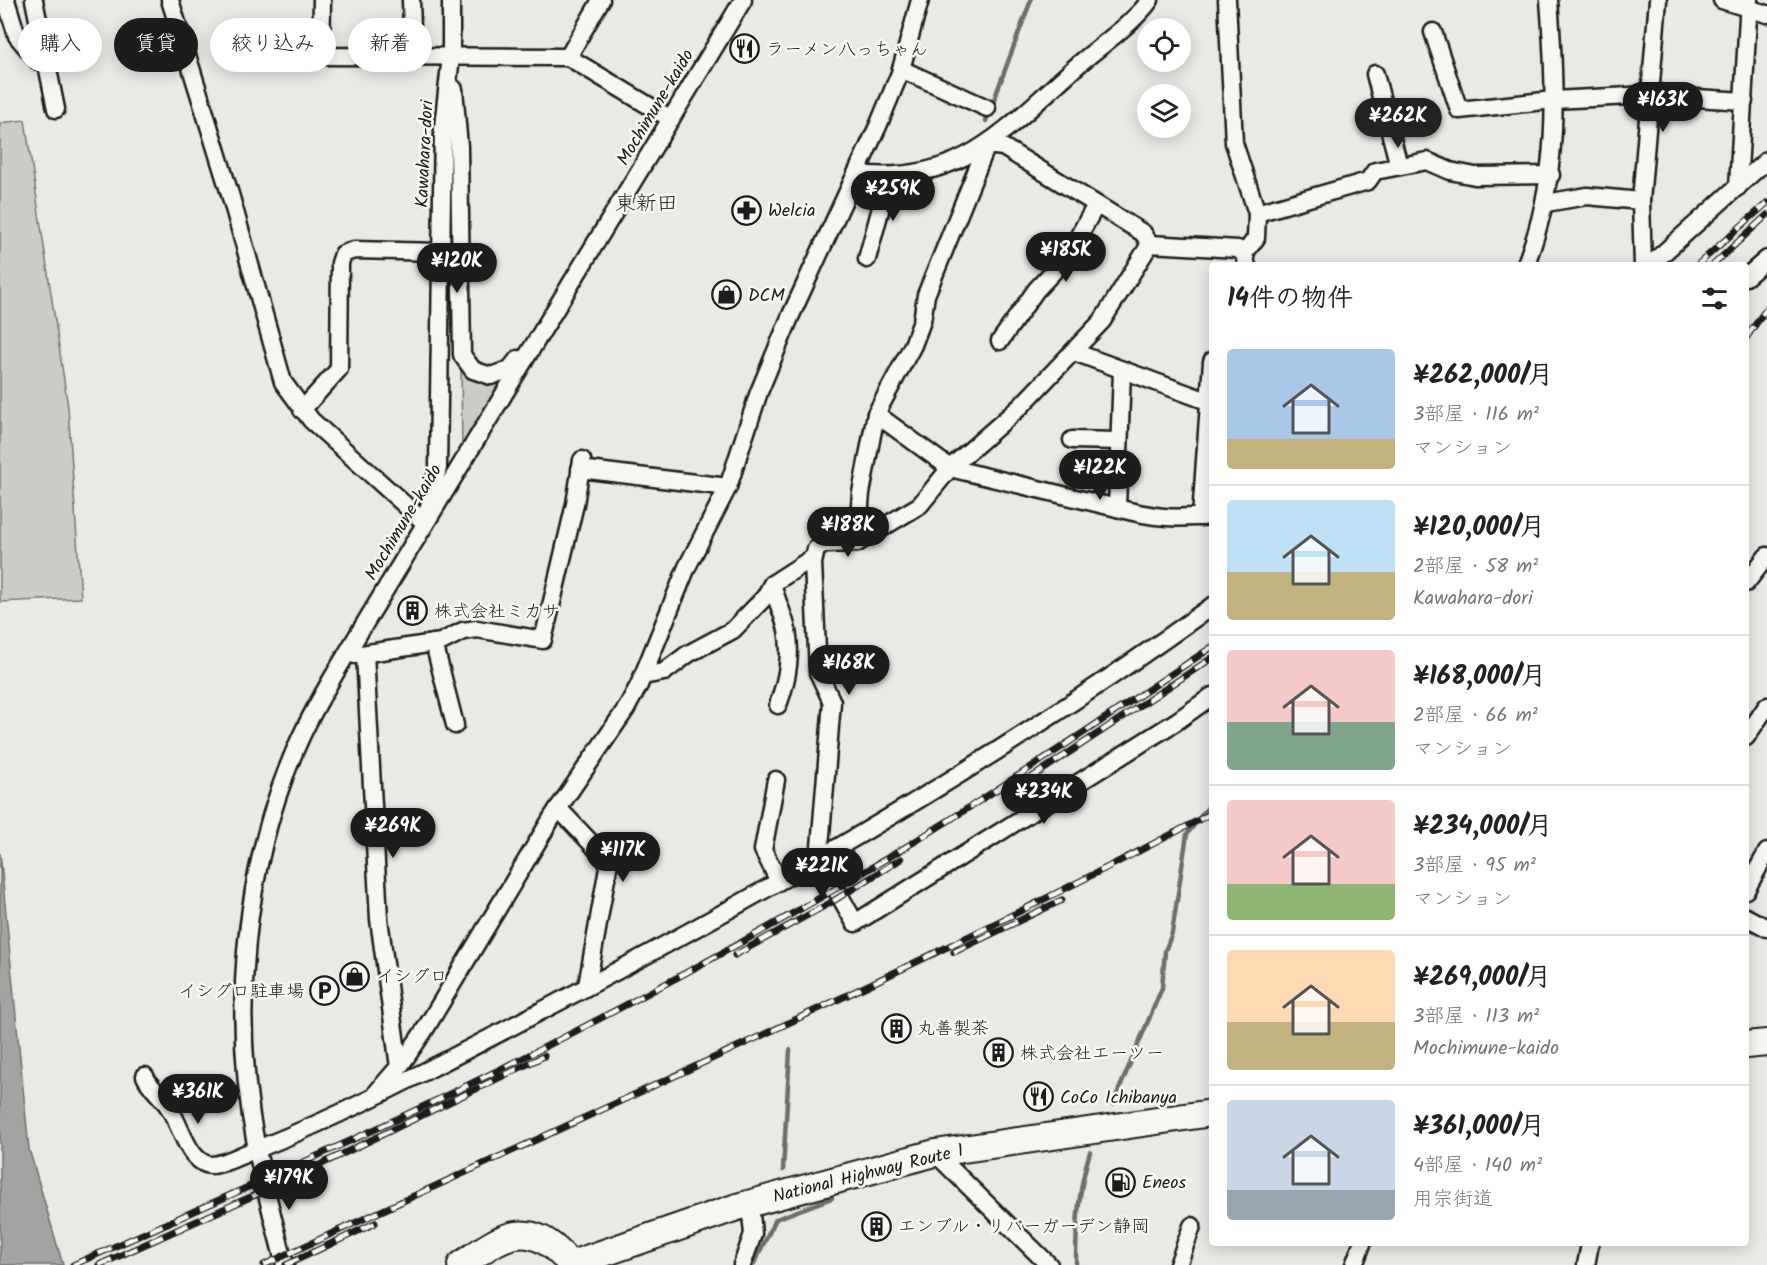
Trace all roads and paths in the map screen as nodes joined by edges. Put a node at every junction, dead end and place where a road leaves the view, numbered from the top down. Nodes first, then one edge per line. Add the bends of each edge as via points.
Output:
1 (6, 0) edge
2 (170, 0) edge
3 (322, 0) edge
4 (411, 0) edge
5 (451, 0) edge
6 (601, 0) edge
7 (743, 0) edge
8 (920, 0) edge
9 (1150, 0) edge
10 (1227, 0) edge
11 (1549, 0) edge
12 (1658, 0) edge
13 (1722, 0) edge
14 (34, 1) edge
15 (1749, 4) edge
16 (1767, 14) edge
17 (37, 18) edge
18 (412, 18) edge
19 (1433, 32) dead end
20 (18, 37) edge
21 (348, 56) edge
22 (432, 56) edge
23 (451, 56) junction
24 (568, 57) junction
25 (901, 69) junction
26 (48, 72) edge
27 (1375, 74) dead end
28 (1648, 95) junction
29 (1554, 100) junction
30 (1744, 100) junction
31 (987, 108) dead end
32 (56, 109) dead end
33 (670, 118) junction
34 (987, 145) junction
35 (1767, 160) edge
36 (1399, 166) junction
37 (856, 174) junction
38 (1551, 175) junction
39 (889, 178) junction
40 (1738, 187) junction
41 (1641, 201) junction
42 (1546, 203) junction
43 (1096, 205) junction
44 (1257, 213) junction
45 (597, 240) junction
46 (1150, 244) junction
47 (440, 252) junction
48 (867, 259) dead end
49 (1767, 259) edge
50 (1245, 260) edge
51 (1526, 262) edge
52 (1643, 262) edge
53 (1654, 262) edge
54 (1749, 274) edge
55 (1000, 341) dead end
56 (1074, 352) junction
57 (1122, 370) junction
58 (1209, 402) edge
59 (302, 410) junction
60 (876, 414) junction
61 (1209, 430) edge
62 (1072, 440) dead end
63 (1119, 441) junction
64 (950, 468) junction
65 (728, 487) junction
66 (1117, 508) junction
67 (1206, 516) edge
68 (425, 524) junction
69 (856, 543) junction
70 (1767, 556) edge
71 (814, 557) junction
72 (1749, 579) edge
73 (772, 584) junction
74 (1209, 608) edge
75 (434, 643) junction
76 (365, 654) junction
77 (345, 657) junction
78 (643, 676) junction
79 (1209, 698) edge
80 (778, 705) dead end
81 (1767, 706) edge
82 (454, 725) dead end
83 (1749, 733) edge
84 (776, 780) dead end
85 (558, 808) junction
86 (1767, 852) edge
87 (819, 859) junction
88 (779, 881) junction
89 (1749, 885) edge
90 (1749, 919) edge
91 (1767, 928) edge
92 (587, 986) junction
93 (1767, 1043) edge
94 (1749, 1045) edge
95 (399, 1067) junction
96 (145, 1076) dead end
97 (372, 1098) junction
98 (1209, 1113) edge
99 (256, 1149) junction
100 (935, 1153) junction
101 (828, 1181) junction
102 (751, 1214) junction
103 (1192, 1226) dead end
104 (1361, 1246) edge
105 (1590, 1246) edge
106 (582, 1261) edge
107 (285, 1265) edge
108 (461, 1265) edge
109 (742, 1265) edge
110 (1049, 1265) edge
111 (1178, 1265) edge
112 (1354, 1265) edge
113 (1586, 1265) edge

1 - 20 street
2 - 59 street via 230,194 273,354 283,382
3 - 21 street via 321,56
4 - 18 street
5 - 23 street, Kawahara-dori
6 - 24 street
7 - 33 street, Mochimune-kaido
8 - 25 street
9 - 34 street
10 - 44 street via 1234,143
11 - 29 street
12 - 28 street
13 - 15 street
14 - 17 street
15 - 16 street
15 - 30 street
19 - 29 street via 1459,110
22 - 23 street
23 - 24 street
23 - 45 street via 459,147 461,345 462,355 473,370 491,376 510,369 565,279
23 - 47 street, Kawahara-dori via 443,127
24 - 33 street
25 - 31 street
25 - 37 street
26 - 32 street
27 - 36 street
28 - 29 street
28 - 30 street
28 - 41 street
29 - 38 street
30 - 40 street
33 - 45 street, Mochimune-kaido
34 - 39 street via 931,171
34 - 43 street via 1003,147
34 - 60 street via 926,295 913,345
35 - 40 street
36 - 38 street via 1427,160 1475,177
36 - 44 street via 1375,171 1368,181
37 - 39 street
37 - 65 street via 759,392
38 - 42 street
39 - 48 street
40 - 53 street
41 - 42 street via 1587,196
41 - 52 street
42 - 51 street
43 - 46 street via 1143,233
43 - 55 street via 1067,258 1036,290
44 - 50 street via 1256,238
45 - 68 street, Mochimune-kaido
46 - 50 street via 1238,249
46 - 56 street via 1102,321
47 - 59 street via 354,250 343,254 339,369
47 - 68 street, Kawahara-dori via 438,468
49 - 54 street
56 - 57 street
56 - 64 street via 1021,406
57 - 58 street
57 - 63 street
59 - 68 street
60 - 64 street
60 - 69 street
61 - 67 street
62 - 63 street
63 - 66 street
64 - 66 street
64 - 69 street via 920,505
65 - 75 street via 581,464 543,640 477,629
65 - 78 street via 687,567
66 - 67 street via 1178,520
68 - 77 street, Mochimune-kaido
69 - 71 street via 825,544 816,549
70 - 72 street
71 - 73 street
71 - 87 street via 818,672 832,702
73 - 78 street via 765,597 733,630 664,672
73 - 80 street via 787,629 787,681
74 - 87 street via 1121,672 986,760
75 - 76 street
75 - 82 street
76 - 77 street
76 - 95 street via 379,919
77 - 99 street, Mochimune-kaido via 288,767 270,823 250,917 243,1024
78 - 85 street via 626,709
79 - 87 street via 855,923
81 - 83 street
84 - 88 street via 763,850
85 - 92 street via 609,862
85 - 95 street
86 - 89 street
87 - 88 street
88 - 92 street
90 - 91 street
92 - 97 street
93 - 94 highway
95 - 97 street
96 - 99 street via 165,1102 198,1160 210,1165
97 - 99 street via 319,1125
98 - 100 highway, National Highway Route 1
99 - 107 street, Mochimune-kaido
100 - 101 highway, National Highway Route 1
100 - 110 street
101 - 102 highway
101 - 106 highway, National Highway Route 1 via 691,1221
102 - 106 highway
102 - 109 street via 753,1234
103 - 111 street
104 - 112 street
105 - 113 street
106 - 108 highway via 538,1236 515,1234 492,1243

